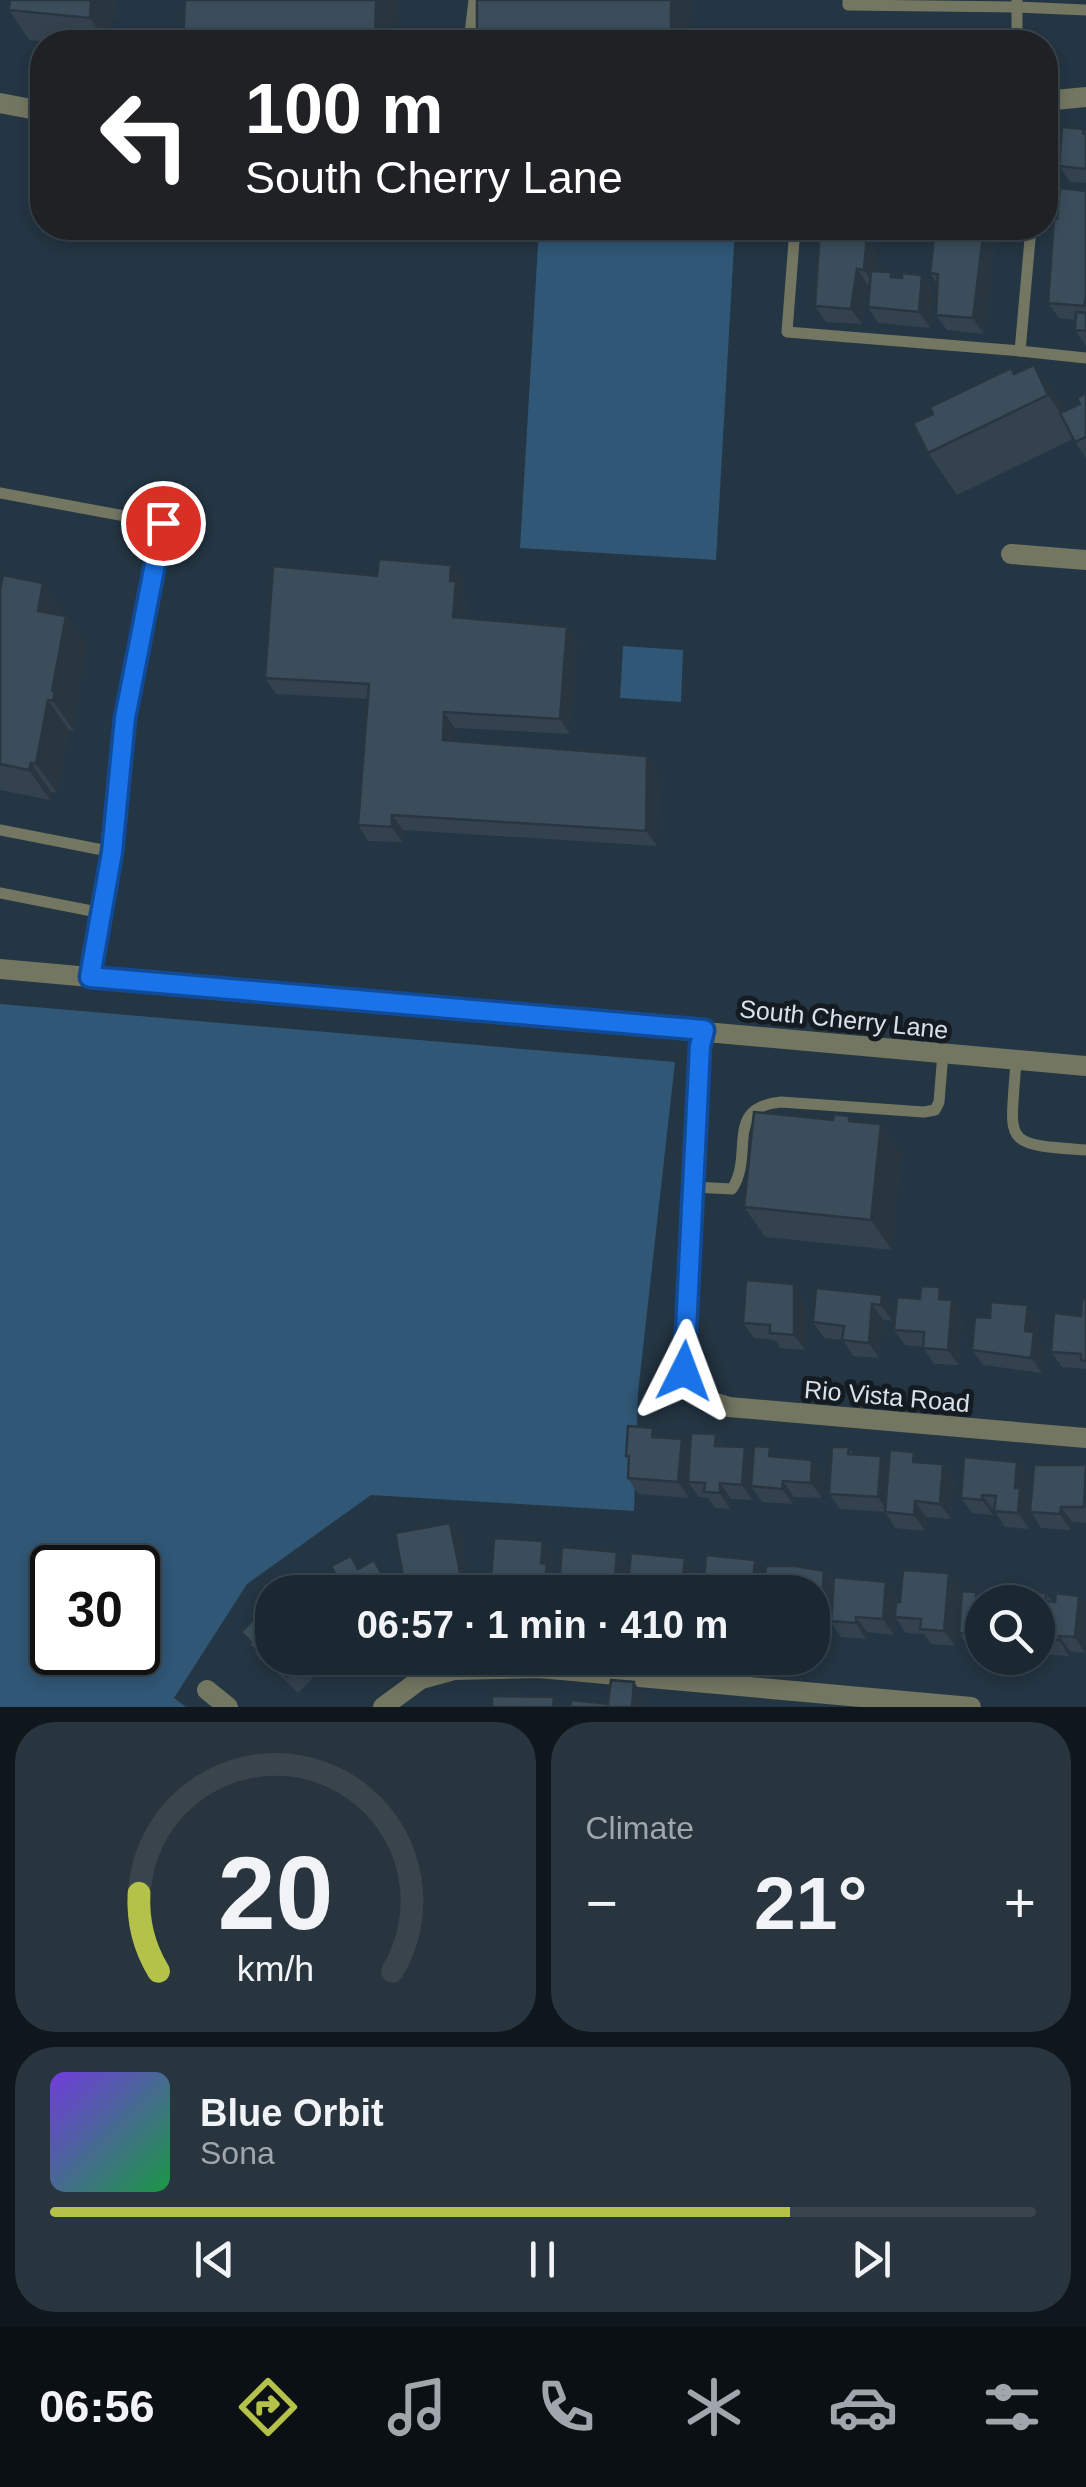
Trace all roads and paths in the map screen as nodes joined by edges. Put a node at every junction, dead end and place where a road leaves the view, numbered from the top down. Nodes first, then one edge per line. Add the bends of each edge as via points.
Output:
1 (474, 0) edge
2 (848, 0) edge
3 (1017, 4) edge
4 (1086, 10) edge
5 (470, 30) edge
6 (1017, 30) edge
7 (1086, 96) edge
8 (1058, 99) edge
9 (0, 104) edge
10 (30, 109) edge
11 (794, 240) edge
12 (1030, 240) edge
13 (1020, 350) junction
14 (1086, 358) edge
15 (0, 493) edge
16 (1012, 554) dead end
17 (1086, 560) edge
18 (0, 830) edge
19 (112, 852) junction
20 (0, 893) edge
21 (102, 913) junction
22 (0, 969) edge
23 (90, 977) junction
24 (704, 1030) junction
25 (943, 1053) junction
26 (1016, 1060) junction
27 (1086, 1066) edge
28 (1086, 1150) edge
29 (694, 1187) junction
30 (1086, 1438) edge
31 (207, 1690) dead end
32 (228, 1707) edge
33 (383, 1707) edge
34 (971, 1707) edge

1 - 5 lane
2 - 3 lane via 848,6
3 - 4 lane
3 - 6 lane
7 - 8 street
9 - 10 street
11 - 13 lane via 787,332
12 - 13 lane
13 - 14 lane
15 - 19 lane via 163,523 125,718
16 - 17 street
18 - 19 lane
19 - 21 lane
20 - 21 lane
21 - 23 lane
22 - 23 street, South Cherry Lane
23 - 24 street, South Cherry Lane
24 - 25 street, South Cherry Lane
24 - 29 street
25 - 26 street, South Cherry Lane
25 - 29 lane via 935,1110 761,1104 746,1118 732,1189
26 - 27 street, South Cherry Lane
26 - 28 lane via 1017,1138 1026,1146
29 - 30 street, Rio Vista Road via 684,1371 696,1396 730,1408
31 - 32 street
33 - 34 street via 421,1679 454,1670 539,1668

